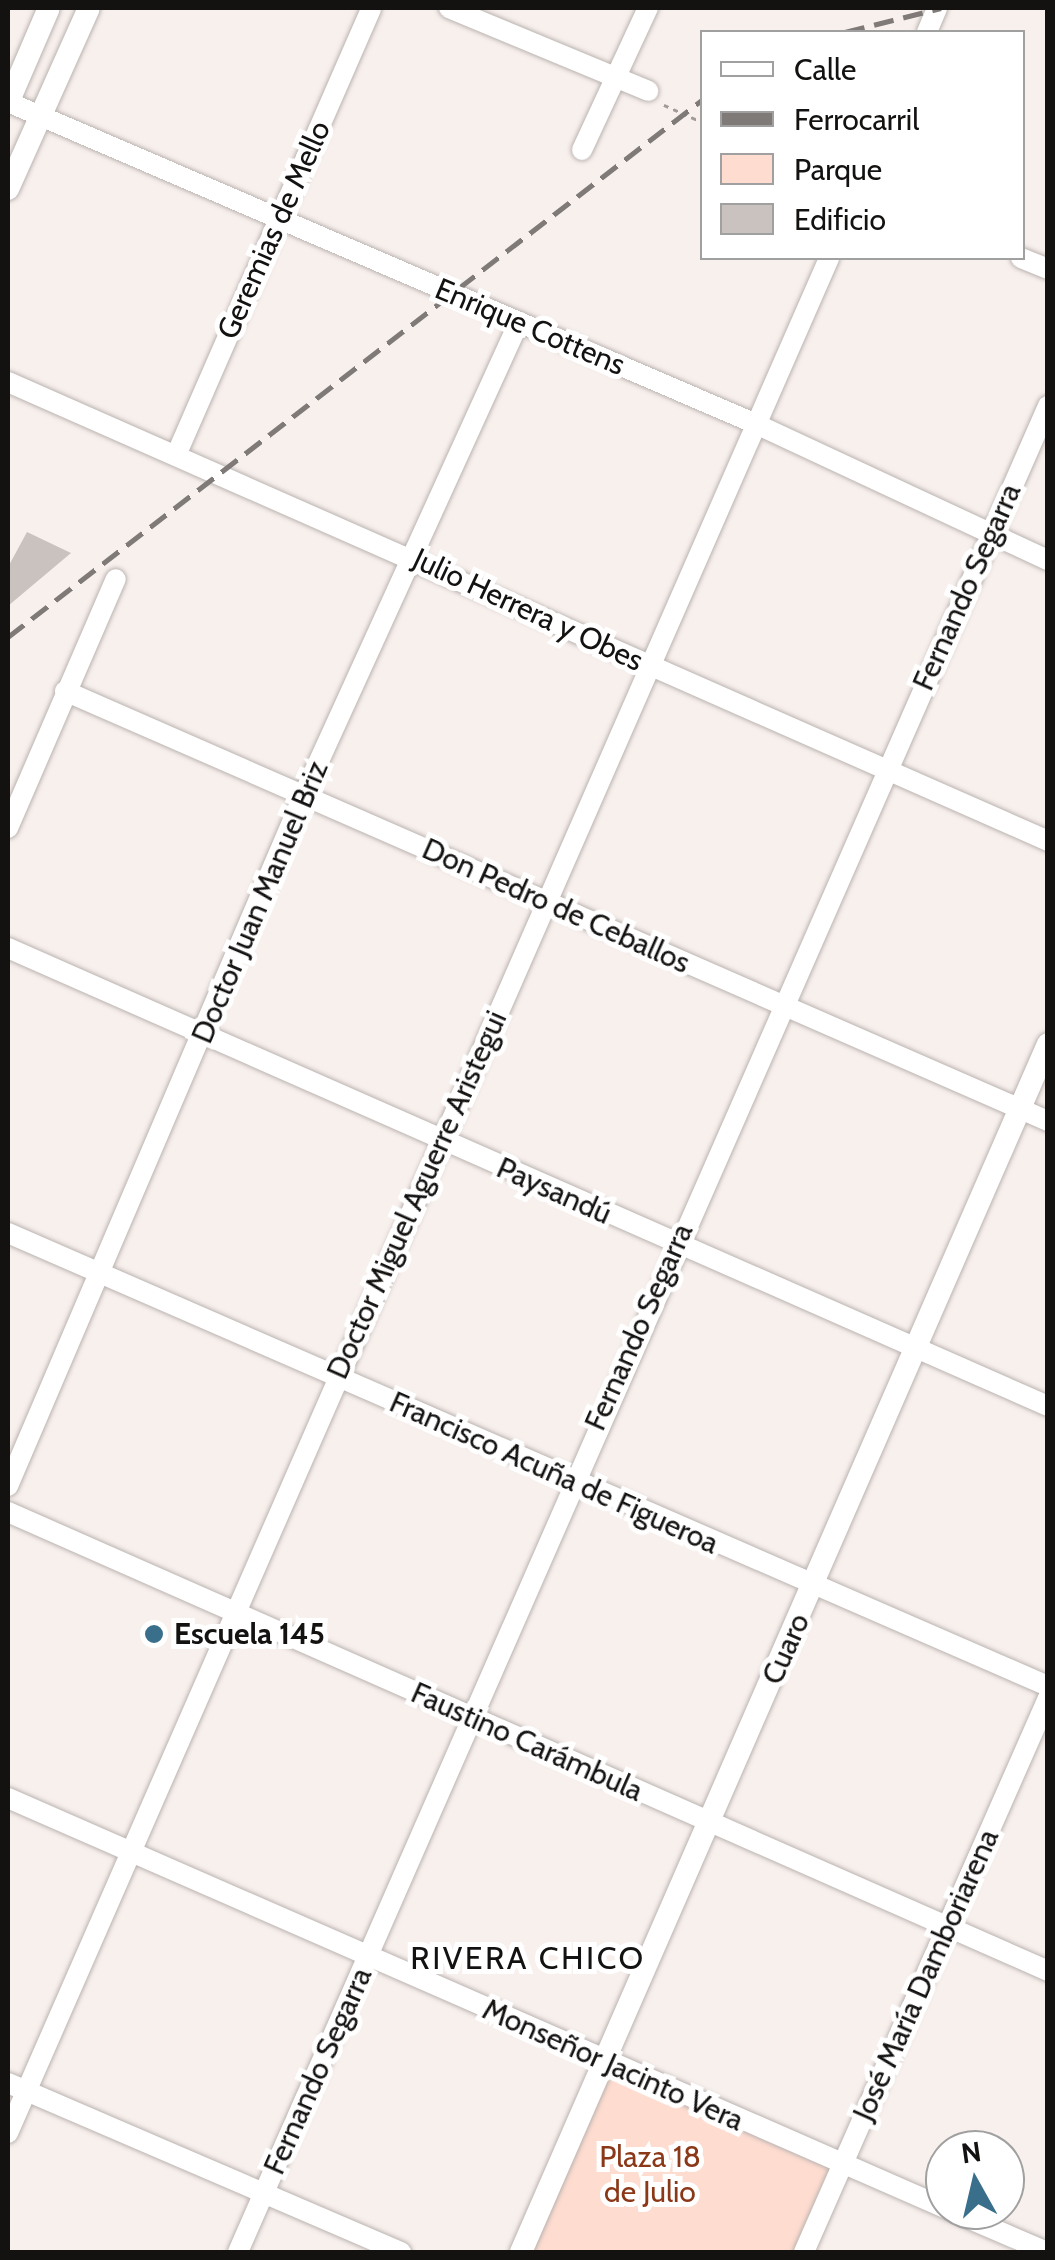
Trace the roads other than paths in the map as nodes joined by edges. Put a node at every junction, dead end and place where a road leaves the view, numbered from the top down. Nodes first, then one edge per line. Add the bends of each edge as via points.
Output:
1 (48, 8) edge
2 (89, 8) edge
3 (370, 8) edge
4 (449, 8) edge
5 (648, 8) edge
6 (616, 78) junction
7 (648, 91) road end
8 (8, 102) edge
9 (40, 117) junction
10 (582, 150) dead end
11 (8, 190) edge
12 (279, 219) junction
13 (828, 260) edge
14 (519, 322) junction
15 (8, 382) edge
16 (1048, 406) edge
17 (756, 424) junction
18 (176, 453) junction
19 (989, 535) junction
20 (415, 556) junction
21 (1048, 560) edge
22 (116, 579) dead end
23 (648, 667) junction
24 (66, 691) junction
25 (886, 771) junction
26 (304, 794) junction
27 (8, 828) edge
28 (1048, 841) edge
29 (546, 902) junction
30 (8, 948) edge
31 (782, 1005) junction
32 (202, 1036) junction
33 (1048, 1044) edge
34 (1019, 1109) junction
35 (1048, 1121) edge
36 (441, 1140) junction
37 (8, 1233) edge
38 (674, 1244) junction
39 (99, 1273) junction
40 (918, 1349) junction
41 (337, 1377) junction
42 (1048, 1406) edge
43 (571, 1484) junction
44 (8, 1486) edge
45 (8, 1512) edge
46 (814, 1584) junction
47 (234, 1613) junction
48 (1048, 1686) edge
49 (1048, 1698) edge
50 (470, 1718) junction
51 (8, 1798) edge
52 (710, 1822) junction
53 (131, 1850) junction
54 (948, 1927) junction
55 (368, 1956) junction
56 (1048, 1970) edge
57 (604, 2062) junction
58 (17, 2087) edge
59 (8, 2134) edge
60 (842, 2164) junction
61 (264, 2194) junction
62 (925, 2200) edge
63 (996, 2230) edge
64 (238, 2252) edge
65 (401, 2252) edge
66 (521, 2252) edge
67 (804, 2252) edge
68 (1047, 2252) edge

1 - 8 street
2 - 9 street
3 - 12 street, Geremias de Mello
4 - 6 street
5 - 6 street
6 - 7 street
6 - 10 street
8 - 9 street, Enrique Cottens
9 - 11 street
9 - 12 street, Enrique Cottens
12 - 14 street, Enrique Cottens
12 - 18 street, Geremias de Mello
13 - 17 street, Doctor Miguel Aguerre Aristegui
14 - 17 street, Enrique Cottens
14 - 20 street, Doctor Juan Manuel Briz
15 - 18 street, Julio Herrera y Obes
16 - 19 street, Fernando Segarra
17 - 19 street, Enrique Cottens
17 - 23 street, Doctor Miguel Aguerre Aristegui
18 - 20 street, Julio Herrera y Obes
19 - 21 street, Enrique Cottens
19 - 25 street, Fernando Segarra
20 - 23 street, Julio Herrera y Obes
20 - 26 street, Doctor Juan Manuel Briz
22 - 24 street
23 - 25 street, Julio Herrera y Obes
23 - 29 street, Doctor Miguel Aguerre Aristegui
24 - 26 street, Don Pedro de Ceballos
24 - 27 street
25 - 28 street, Julio Herrera y Obes
25 - 31 street, Fernando Segarra
26 - 29 street, Don Pedro de Ceballos
26 - 32 street, Doctor Juan Manuel Briz
29 - 31 street, Don Pedro de Ceballos
29 - 36 street, Doctor Miguel Aguerre Aristegui
30 - 32 street, Paysandú
31 - 34 street, Don Pedro de Ceballos
31 - 38 street, Fernando Segarra
32 - 36 street, Paysandú
32 - 39 street, Doctor Juan Manuel Briz
33 - 34 street, Cuaro
34 - 35 street, Don Pedro de Ceballos
34 - 40 street, Cuaro
36 - 38 street, Paysandú
36 - 41 street, Doctor Miguel Aguerre Aristegui
37 - 39 street, Francisco Acuña de Figueroa
38 - 40 street, Paysandú
38 - 43 street, Fernando Segarra
39 - 41 street, Francisco Acuña de Figueroa
39 - 44 street, Doctor Juan Manuel Briz
40 - 42 street, Paysandú
40 - 46 street, Cuaro
41 - 43 street, Francisco Acuña de Figueroa
41 - 47 street, Doctor Miguel Aguerre Aristegui
43 - 46 street, Francisco Acuña de Figueroa
43 - 50 street, Fernando Segarra
45 - 47 street, Faustino Carámbula
46 - 48 street, Francisco Acuña de Figueroa
46 - 52 street, Cuaro
47 - 50 street, Faustino Carámbula
47 - 53 street, Doctor Miguel Aguerre Aristegui
49 - 54 street, José María Damboriarena
50 - 52 street, Faustino Carámbula
50 - 55 street, Fernando Segarra
51 - 53 street, Monseñor Jacinto Vera
52 - 54 street, Faustino Carámbula
52 - 57 street, Cuaro
53 - 55 street, Monseñor Jacinto Vera
53 - 58 street, Doctor Miguel Aguerre Aristegui
54 - 56 street, Faustino Carámbula
54 - 60 street, José María Damboriarena
55 - 57 street, Monseñor Jacinto Vera
55 - 61 street, Fernando Segarra
57 - 60 street, Monseñor Jacinto Vera
57 - 66 street, Cuaro
58 - 59 street, Doctor Miguel Aguerre Aristegui
58 - 61 street
60 - 62 street, Monseñor Jacinto Vera
60 - 67 street, José María Damboriarena
61 - 64 street, Fernando Segarra
61 - 65 street
63 - 68 street, Monseñor Jacinto Vera

